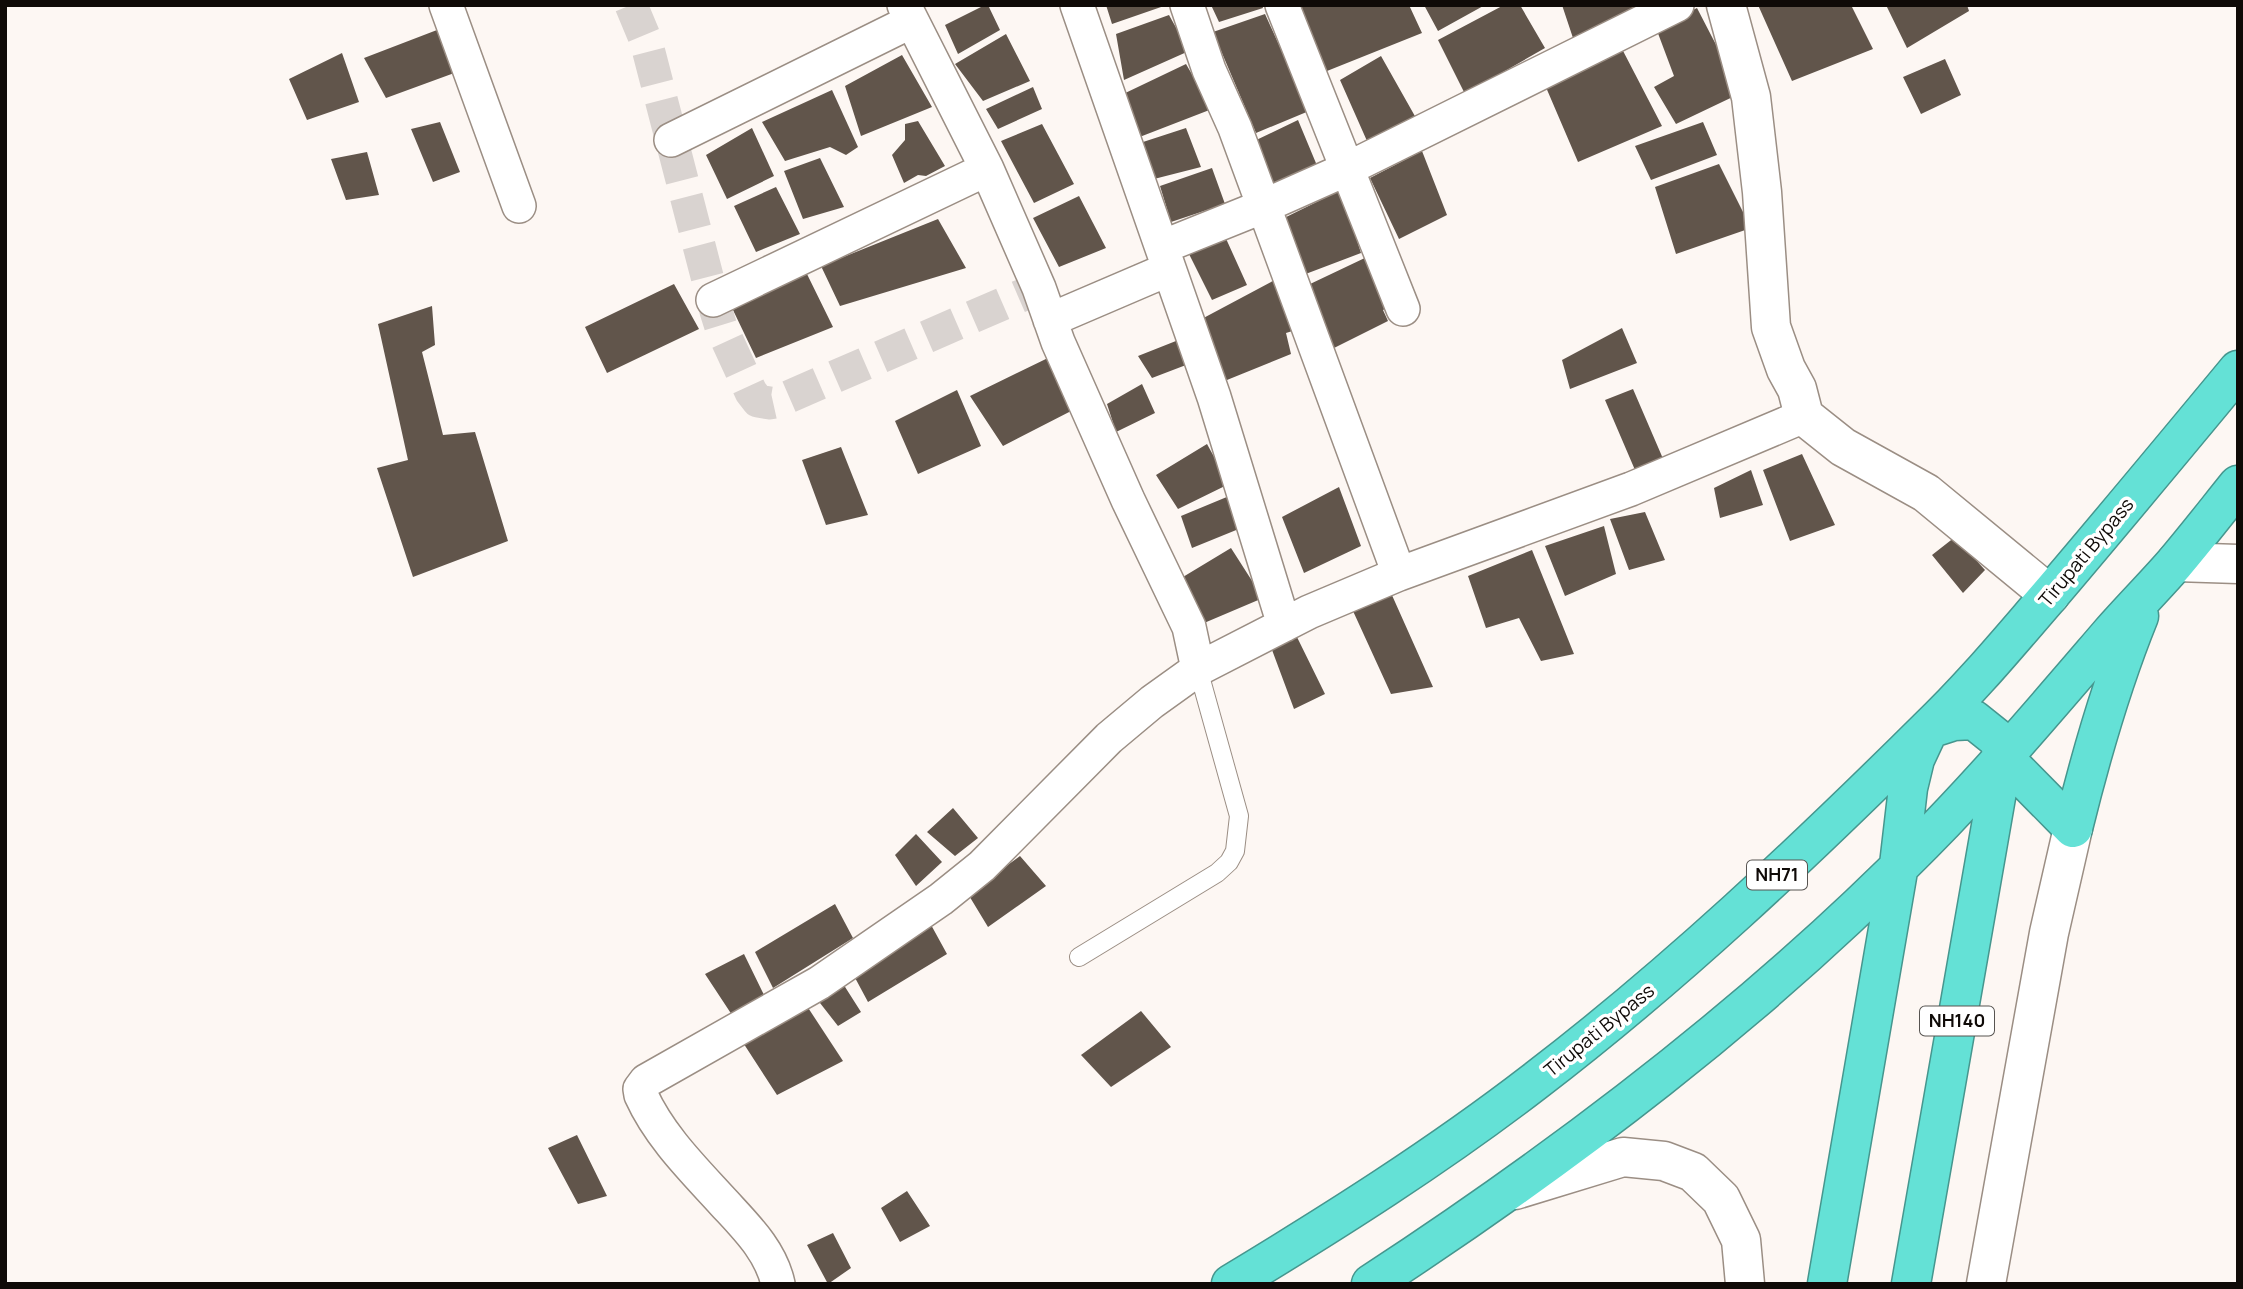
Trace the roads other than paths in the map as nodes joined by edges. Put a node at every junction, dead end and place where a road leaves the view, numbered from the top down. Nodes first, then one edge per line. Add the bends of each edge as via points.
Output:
1 (446, 5) edge
2 (1077, 5) edge
3 (1187, 5) edge
4 (1282, 5) edge
5 (1677, 5) edge
6 (1726, 5) edge
7 (908, 13) edge
8 (671, 140) dead end
9 (987, 169) junction
10 (1347, 169) junction
11 (519, 206) dead end
12 (1264, 206) junction
13 (1165, 258) junction
14 (713, 300) dead end
15 (1403, 309) dead end
16 (1050, 320) junction
17 (2238, 370) edge
18 (1804, 416) junction
19 (2238, 485) edge
20 (2176, 562) junction
21 (2238, 564) edge
22 (1399, 574) junction
23 (2149, 591) junction
24 (2050, 595) junction
25 (1283, 625) junction
26 (1198, 668) junction
27 (1929, 729) junction
28 (2003, 757) junction
29 (2073, 828) junction
30 (1899, 865) junction
31 (1079, 957) dead end
32 (1504, 1194) junction
33 (778, 1284) edge
34 (1231, 1284) edge
35 (1371, 1284) edge
36 (1745, 1284) edge
37 (1827, 1284) edge
38 (1911, 1284) edge
39 (1986, 1284) edge

1 - 11 street
2 - 13 street
3 - 12 street
4 - 10 street
5 - 10 street
6 - 18 main road via 1751,97 1771,327
7 - 8 street
7 - 9 street
9 - 14 street
9 - 16 street
10 - 12 street
10 - 15 street
12 - 13 street
12 - 22 street
13 - 16 street
13 - 25 street via 1214,397
16 - 26 street via 1189,628
17 - 24 highway, Tirupati Bypass / NH71
18 - 22 street via 1631,489
18 - 24 main road via 1843,447 1926,493
19 - 20 highway
20 - 21 main road
20 - 23 highway
22 - 25 street
23 - 28 highway
23 - 29 highway via 2097,732
24 - 27 highway, Tirupati Bypass / NH71
25 - 26 street
26 - 31 lane via 1237,806 1236,851 1217,873
26 - 33 street via 1109,738 982,866 941,899 819,983 642,1085 644,1101 670,1142 759,1242
27 - 28 highway via 1974,720 1999,740
27 - 30 highway, Tirupati Bypass via 1914,760
27 - 34 highway, Tirupati Bypass / NH71 via 1674,969 1534,1082 1409,1172
28 - 29 highway
28 - 30 highway
28 - 38 highway, NH140
29 - 39 main road via 2049,933
30 - 32 highway via 1710,1037
30 - 37 highway, Tirupati Bypass
32 - 35 highway
32 - 36 main road via 1623,1157 1664,1161 1693,1172 1721,1199 1741,1240

